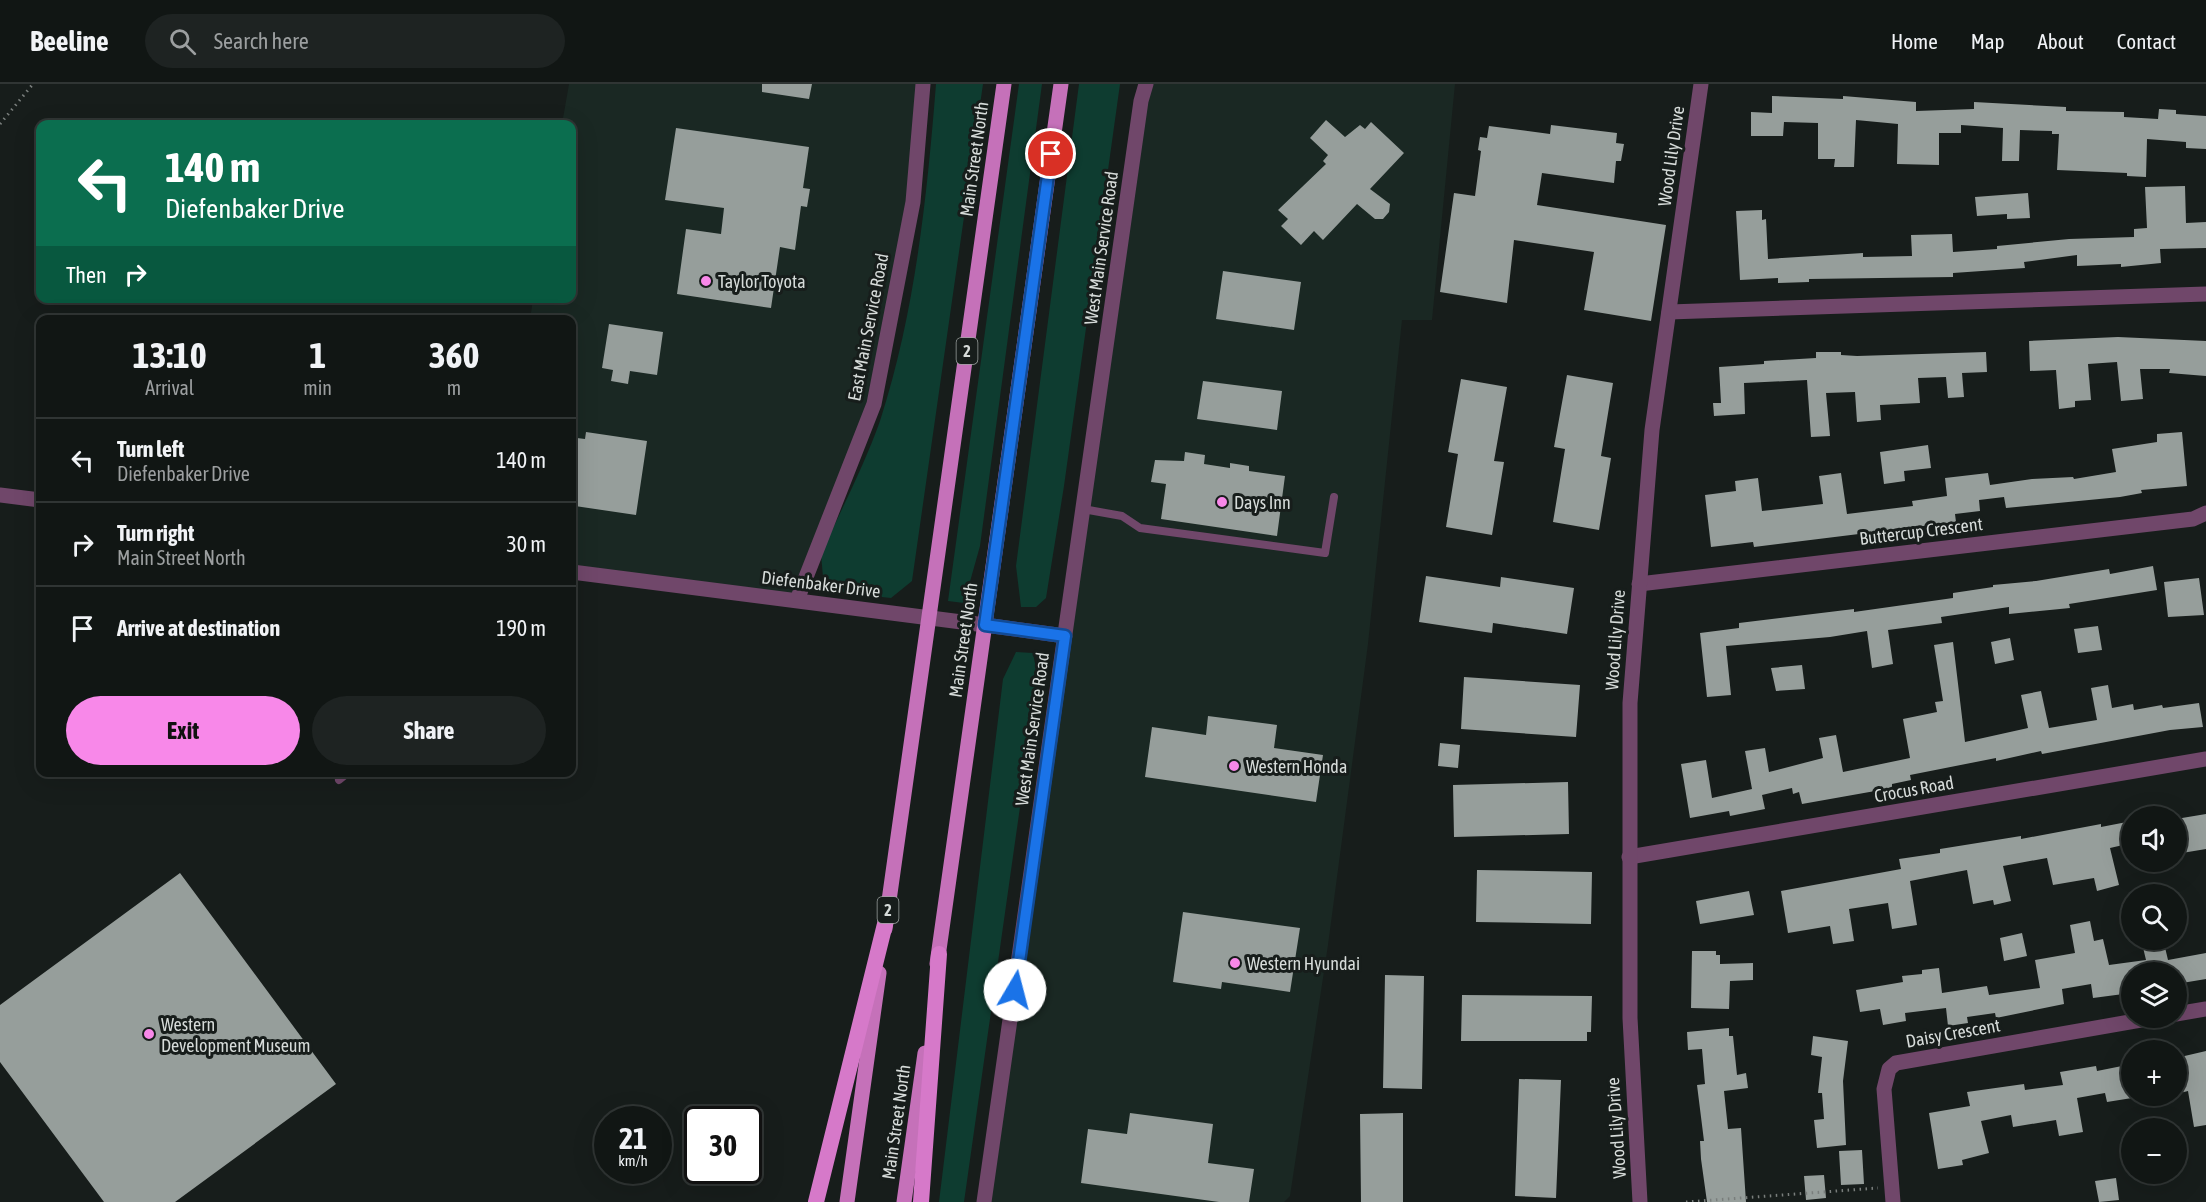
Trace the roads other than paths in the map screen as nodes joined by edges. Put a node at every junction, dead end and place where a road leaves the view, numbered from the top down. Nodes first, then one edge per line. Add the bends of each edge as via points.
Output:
1 (923, 84) edge
2 (1004, 84) edge
3 (1061, 84) edge
4 (1146, 84) edge
5 (1701, 84) edge
6 (2206, 294) edge
7 (1669, 312) junction
8 (0, 495) edge
9 (1334, 497) dead end
10 (36, 500) edge
11 (1083, 509) junction
12 (2206, 513) edge
13 (576, 572) edge
14 (1639, 584) junction
15 (797, 600) junction
16 (930, 618) junction
17 (985, 625) junction
18 (1065, 636) junction
19 (2206, 759) edge
20 (343, 777) edge
21 (339, 780) dead end
22 (1629, 857) junction
23 (887, 916) junction
24 (939, 954) junction
25 (2206, 1009) edge
26 (2187, 1012) edge
27 (2121, 1023) edge
28 (1892, 1194) edge
29 (816, 1202) edge
30 (847, 1202) edge
31 (904, 1202) edge
32 (921, 1202) edge
33 (984, 1202) edge
34 (1641, 1202) edge

1 - 15 street, East Main Service Road via 913,202 874,404
2 - 16 main road, Main Street North / 2
3 - 17 main road, Main Street North
4 - 11 street, West Main Service Road
5 - 7 street, Wood Lily Drive
6 - 7 street
7 - 14 street, Wood Lily Drive via 1652,430
8 - 10 street
9 - 11 lane via 1325,553 1140,528 1122,516
11 - 18 street, West Main Service Road
12 - 14 street, Buttercup Crescent via 2193,519
13 - 15 street, Diefenbaker Drive
14 - 22 street, Wood Lily Drive via 1630,703
15 - 16 street, Diefenbaker Drive
16 - 17 street, Diefenbaker Drive
16 - 23 main road, Main Street North / 2
17 - 18 street, Diefenbaker Drive
17 - 24 main road, Main Street North
18 - 33 street, West Main Service Road
19 - 22 street, Crocus Road
20 - 21 lane
22 - 34 street, Wood Lily Drive via 1630,1044
23 - 29 highway
23 - 30 main road, Main Street North / 2
24 - 31 main road, Main Street North
24 - 32 highway
25 - 26 street
27 - 28 street, Daisy Crescent via 1896,1063 1889,1069 1884,1089

